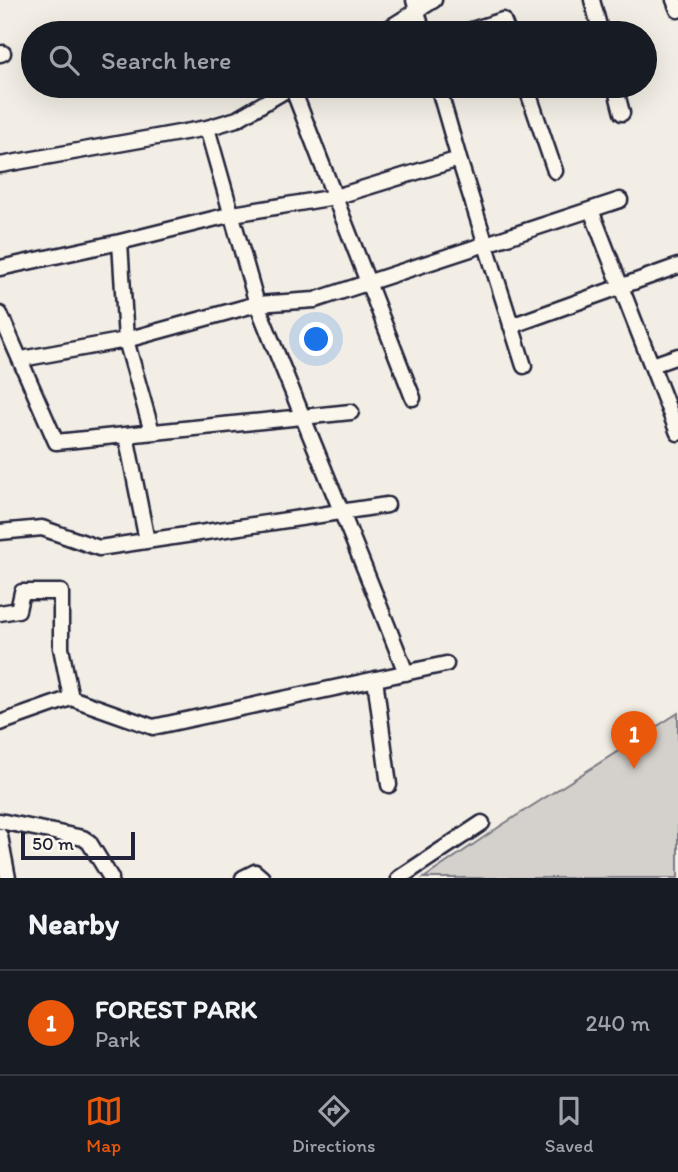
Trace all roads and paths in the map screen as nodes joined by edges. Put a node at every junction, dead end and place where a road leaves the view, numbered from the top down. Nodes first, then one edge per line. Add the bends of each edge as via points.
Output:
1 (434, 0) edge
2 (592, 0) edge
3 (674, 0) edge
4 (415, 6) edge
5 (678, 10) edge
6 (396, 21) edge
7 (598, 21) edge
8 (273, 98) edge
9 (298, 98) edge
10 (441, 98) edge
11 (530, 98) edge
12 (618, 98) edge
13 (622, 113) dead end
14 (207, 128) junction
15 (458, 159) junction
16 (0, 165) edge
17 (555, 171) dead end
18 (335, 197) junction
19 (620, 200) dead end
20 (591, 210) junction
21 (233, 214) junction
22 (120, 243) junction
23 (485, 244) junction
24 (678, 266) edge
25 (0, 268) edge
26 (368, 283) junction
27 (621, 287) junction
28 (257, 304) junction
29 (0, 314) edge
30 (511, 326) junction
31 (126, 340) junction
32 (678, 356) edge
33 (27, 358) dead end
34 (652, 365) junction
35 (524, 366) dead end
36 (413, 398) dead end
37 (351, 412) dead end
38 (302, 417) junction
39 (152, 432) junction
40 (678, 433) edge
41 (126, 435) junction
42 (387, 505) dead end
43 (343, 512) junction
44 (0, 532) edge
45 (147, 541) junction
46 (0, 613) edge
47 (446, 664) dead end
48 (406, 673) junction
49 (375, 679) junction
50 (71, 698) junction
51 (0, 723) edge
52 (389, 785) dead end
53 (0, 821) edge
54 (482, 823) dead end
55 (0, 836) edge
56 (8, 878) edge
57 (111, 878) edge
58 (243, 878) edge
59 (262, 878) edge
60 (399, 878) edge

1 - 4 street
2 - 7 street
3 - 5 street
4 - 6 street
8 - 14 street via 237,119
9 - 18 street
10 - 15 street
11 - 17 street
12 - 13 street
14 - 16 street
14 - 21 street
15 - 18 street
15 - 23 street
18 - 21 street
18 - 26 street
19 - 20 street
20 - 23 street
20 - 27 street
21 - 22 street
21 - 28 street
22 - 25 street
22 - 31 street
23 - 26 street
23 - 30 street
24 - 27 street
26 - 28 street via 315,300
26 - 36 street
27 - 30 street
27 - 34 street
28 - 31 street
28 - 38 street
29 - 41 street via 56,442
30 - 35 street
31 - 33 street
31 - 39 street
32 - 34 street
34 - 40 street
37 - 38 street
38 - 39 street
38 - 43 street
39 - 41 street
41 - 45 street
42 - 43 street
43 - 45 street
43 - 48 street
44 - 45 street via 42,528 99,548
46 - 50 street via 18,610 22,592 61,592 61,648
47 - 48 street
48 - 49 street
49 - 50 street via 153,727
49 - 52 street
50 - 51 street
53 - 57 street via 83,838
54 - 60 street
55 - 56 street
58 - 59 street via 255,872

